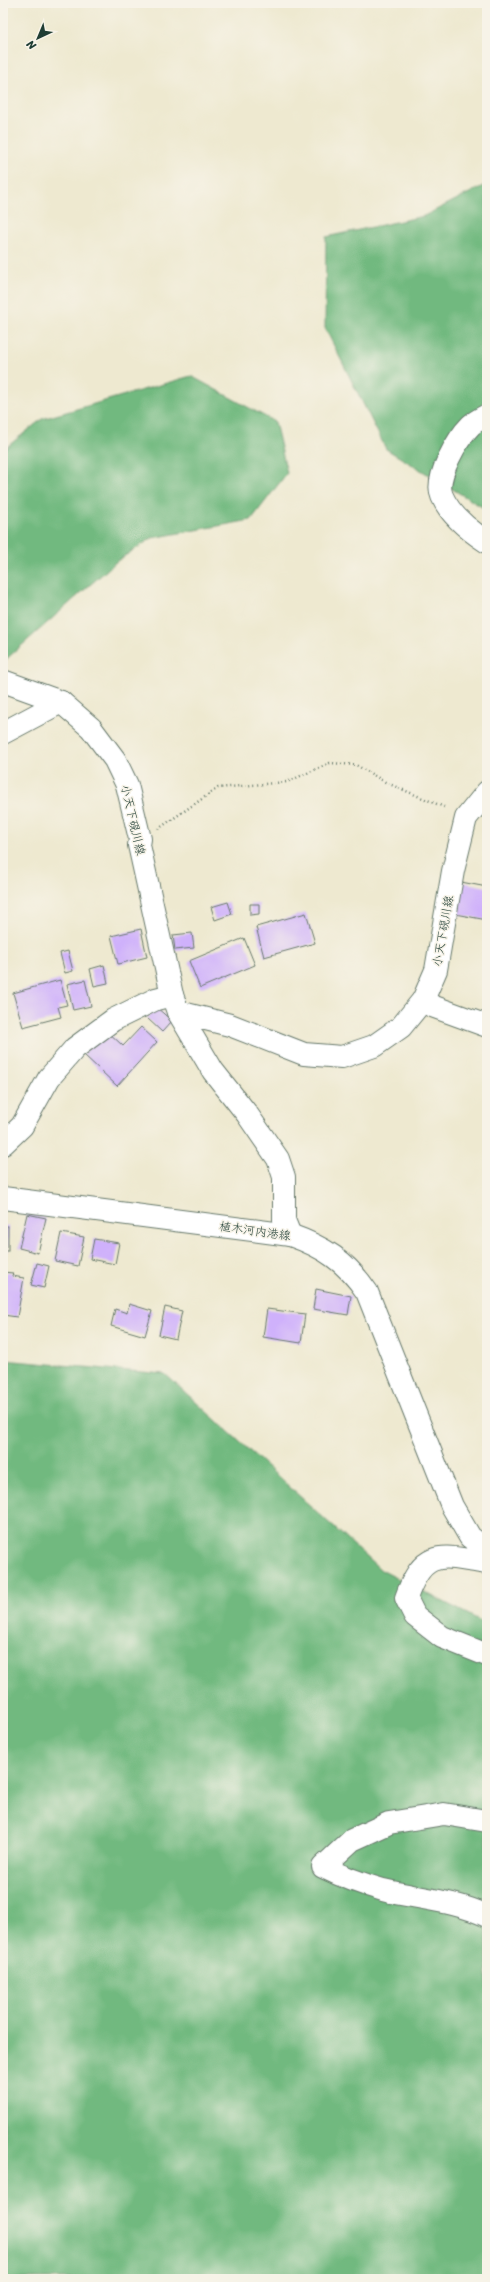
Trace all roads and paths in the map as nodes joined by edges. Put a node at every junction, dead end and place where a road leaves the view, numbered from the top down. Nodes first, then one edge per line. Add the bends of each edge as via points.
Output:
1 (487, 415) edge
2 (487, 542) edge
3 (3, 681) edge
4 (61, 702) junction
5 (3, 733) edge
6 (487, 792) edge
7 (444, 807) dead end
8 (140, 839) junction
9 (423, 1000) junction
10 (175, 1004) junction
11 (487, 1026) edge
12 (7, 1135) edge
13 (3, 1198) edge
14 (290, 1235) junction
15 (487, 1550) edge
16 (487, 1563) edge
17 (487, 1655) edge
18 (487, 1821) edge
19 (487, 1916) edge

1 - 2 main road via 471,425 451,453 441,475 441,495 458,520
3 - 4 main road, 小天下硯川線
4 - 5 main road
4 - 8 main road, 小天下硯川線 via 91,728 115,760 126,785
6 - 9 main road, 小天下硯川線 via 466,818 453,871 436,970
7 - 8 path via 387,784 356,765 330,763 287,782 218,788
8 - 10 main road, 小天下硯川線 via 139,845
9 - 10 main road, 小天下硯川線 via 401,1027 374,1046 342,1057 304,1054
9 - 11 main road via 432,1006
10 - 12 main road via 156,999 113,1020 75,1048 49,1078 22,1126
10 - 14 main road via 213,1071 252,1120 278,1159 284,1177 284,1220
13 - 14 main road, 植木河内港線
14 - 15 main road, 植木河内港線 via 328,1251 355,1274 367,1292 452,1506 470,1536
16 - 17 main road via 444,1556 431,1560 413,1578 406,1598 415,1616 442,1637
18 - 19 main road via 444,1814 389,1823 352,1840 323,1867 349,1880 384,1890 445,1901

